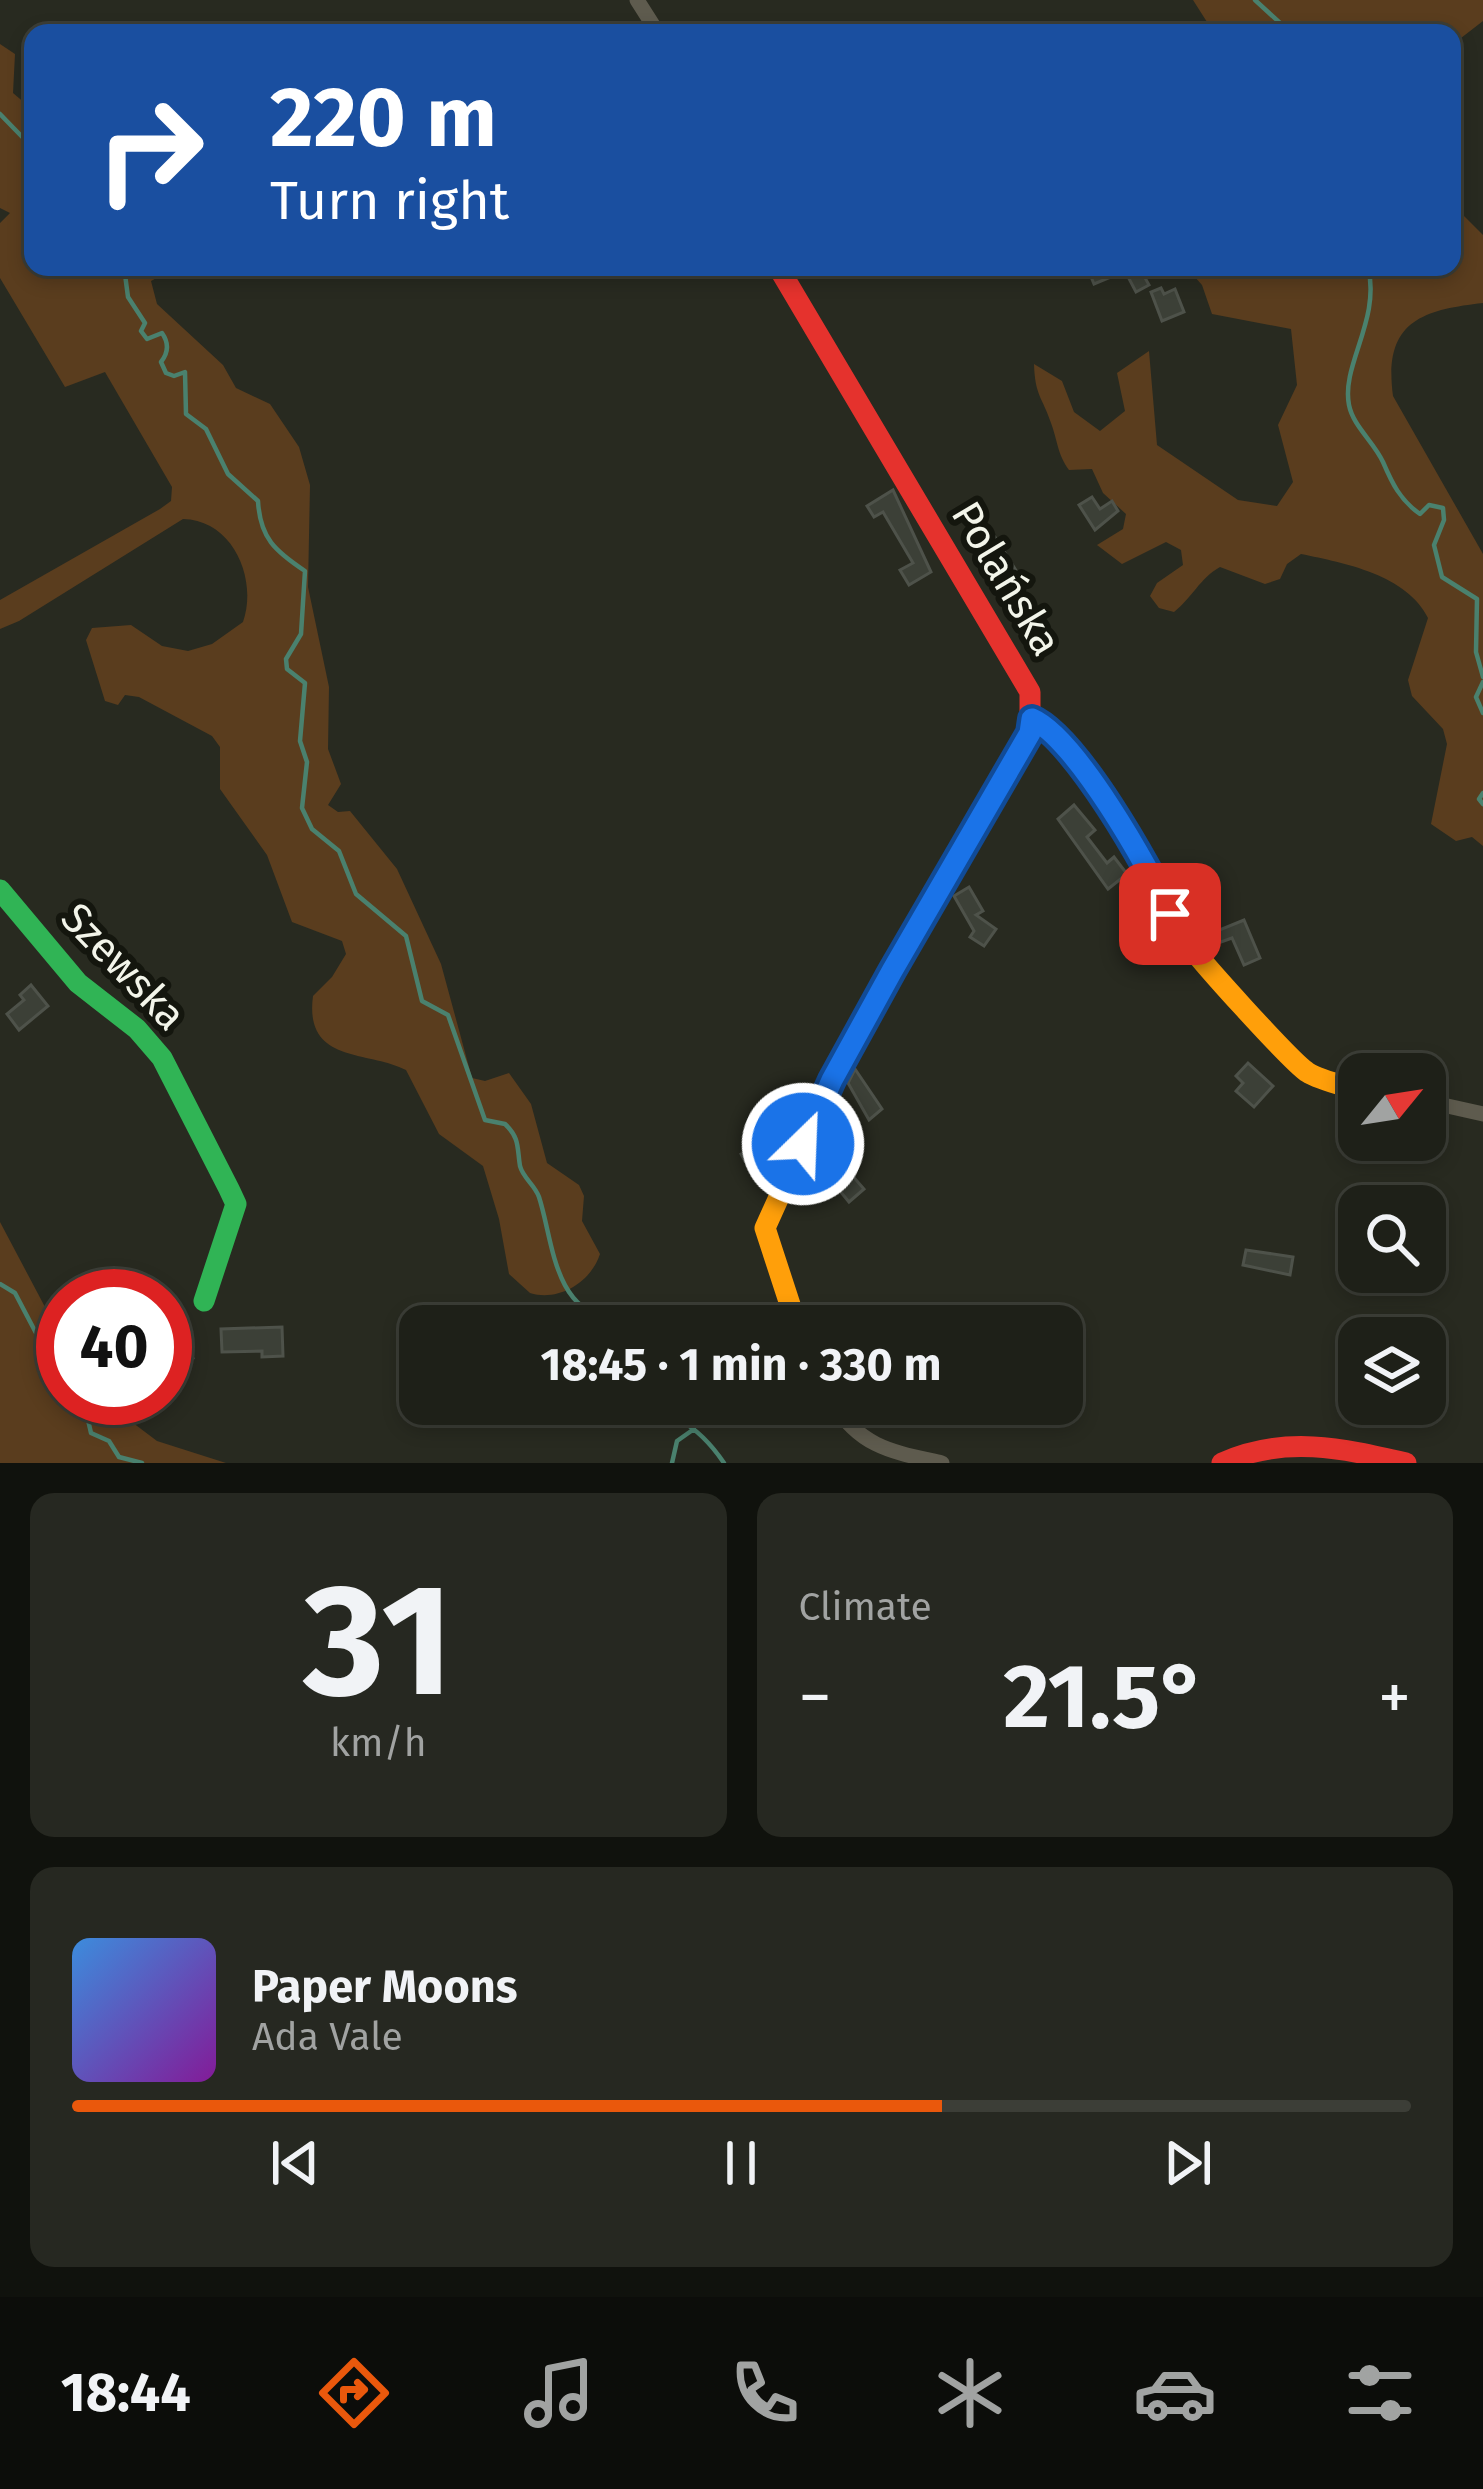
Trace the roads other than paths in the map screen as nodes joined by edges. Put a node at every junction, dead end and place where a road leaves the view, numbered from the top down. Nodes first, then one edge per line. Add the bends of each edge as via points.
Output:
1 (783, 276) edge
2 (1032, 719) junction
3 (0, 890) edge
4 (1338, 1083) edge
5 (1446, 1106) edge
6 (1483, 1114) edge
7 (204, 1301) dead end
8 (789, 1305) edge
9 (850, 1425) edge
10 (942, 1463) edge
11 (1222, 1463) edge
12 (1406, 1463) edge

1 - 2 street, Polańska via 1030,692
2 - 4 street via 1057,736 1112,813 1185,941 1307,1072
2 - 8 street, Polańska via 832,1080 765,1228
3 - 7 street, Szewska via 78,983 162,1058 229,1189 236,1204
5 - 6 street
9 - 10 street via 877,1448
11 - 12 street via 1306,1443

